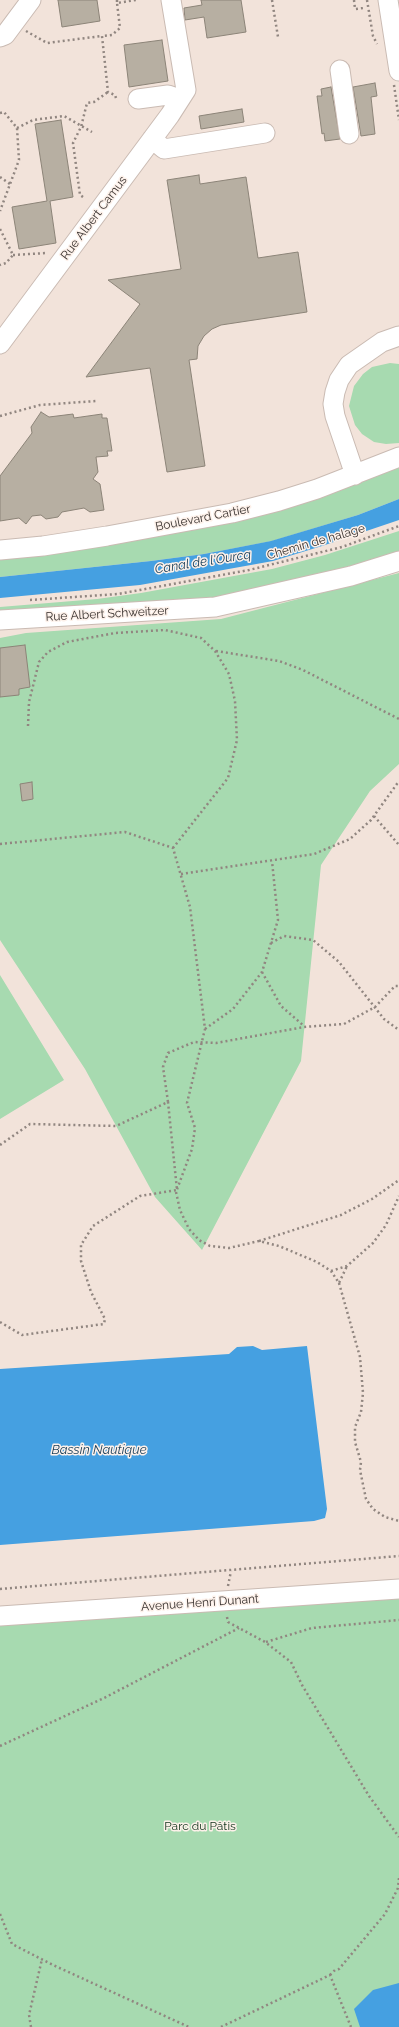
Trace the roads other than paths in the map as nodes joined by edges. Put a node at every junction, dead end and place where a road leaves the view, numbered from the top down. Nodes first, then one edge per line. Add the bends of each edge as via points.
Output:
1 (31, 0) edge
2 (171, 0) edge
3 (388, 0) edge
4 (372, 4) edge
5 (0, 37) edge
6 (396, 51) junction
7 (340, 70) dead end
8 (399, 71) edge
9 (187, 92) junction
10 (138, 99) dead end
11 (265, 133) dead end
12 (349, 134) dead end
13 (152, 139) junction
14 (399, 336) edge
15 (0, 344) edge
16 (372, 350) junction
17 (399, 352) edge
18 (399, 457) edge
19 (355, 475) junction
20 (0, 550) edge
21 (399, 561) edge
22 (0, 620) edge
23 (399, 1589) edge
24 (0, 1616) edge

1 - 5 street via 17,27
2 - 9 street via 187,66
3 - 6 street
4 - 6 street via 387,39
6 - 8 street
7 - 12 street
9 - 10 street
9 - 13 street, Rue Albert Camus
11 - 13 street via 164,148
13 - 15 street, Rue Albert Camus
14 - 16 street via 382,342
16 - 17 street via 385,353
16 - 19 street via 349,365 339,380 333,404 339,432
18 - 19 street, Boulevard Cartier
19 - 20 street, Boulevard Cartier via 279,501 232,513 107,536
21 - 22 street, Rue Albert Schweitzer via 351,576 215,608
23 - 24 street, Avenue Henri Dunant

